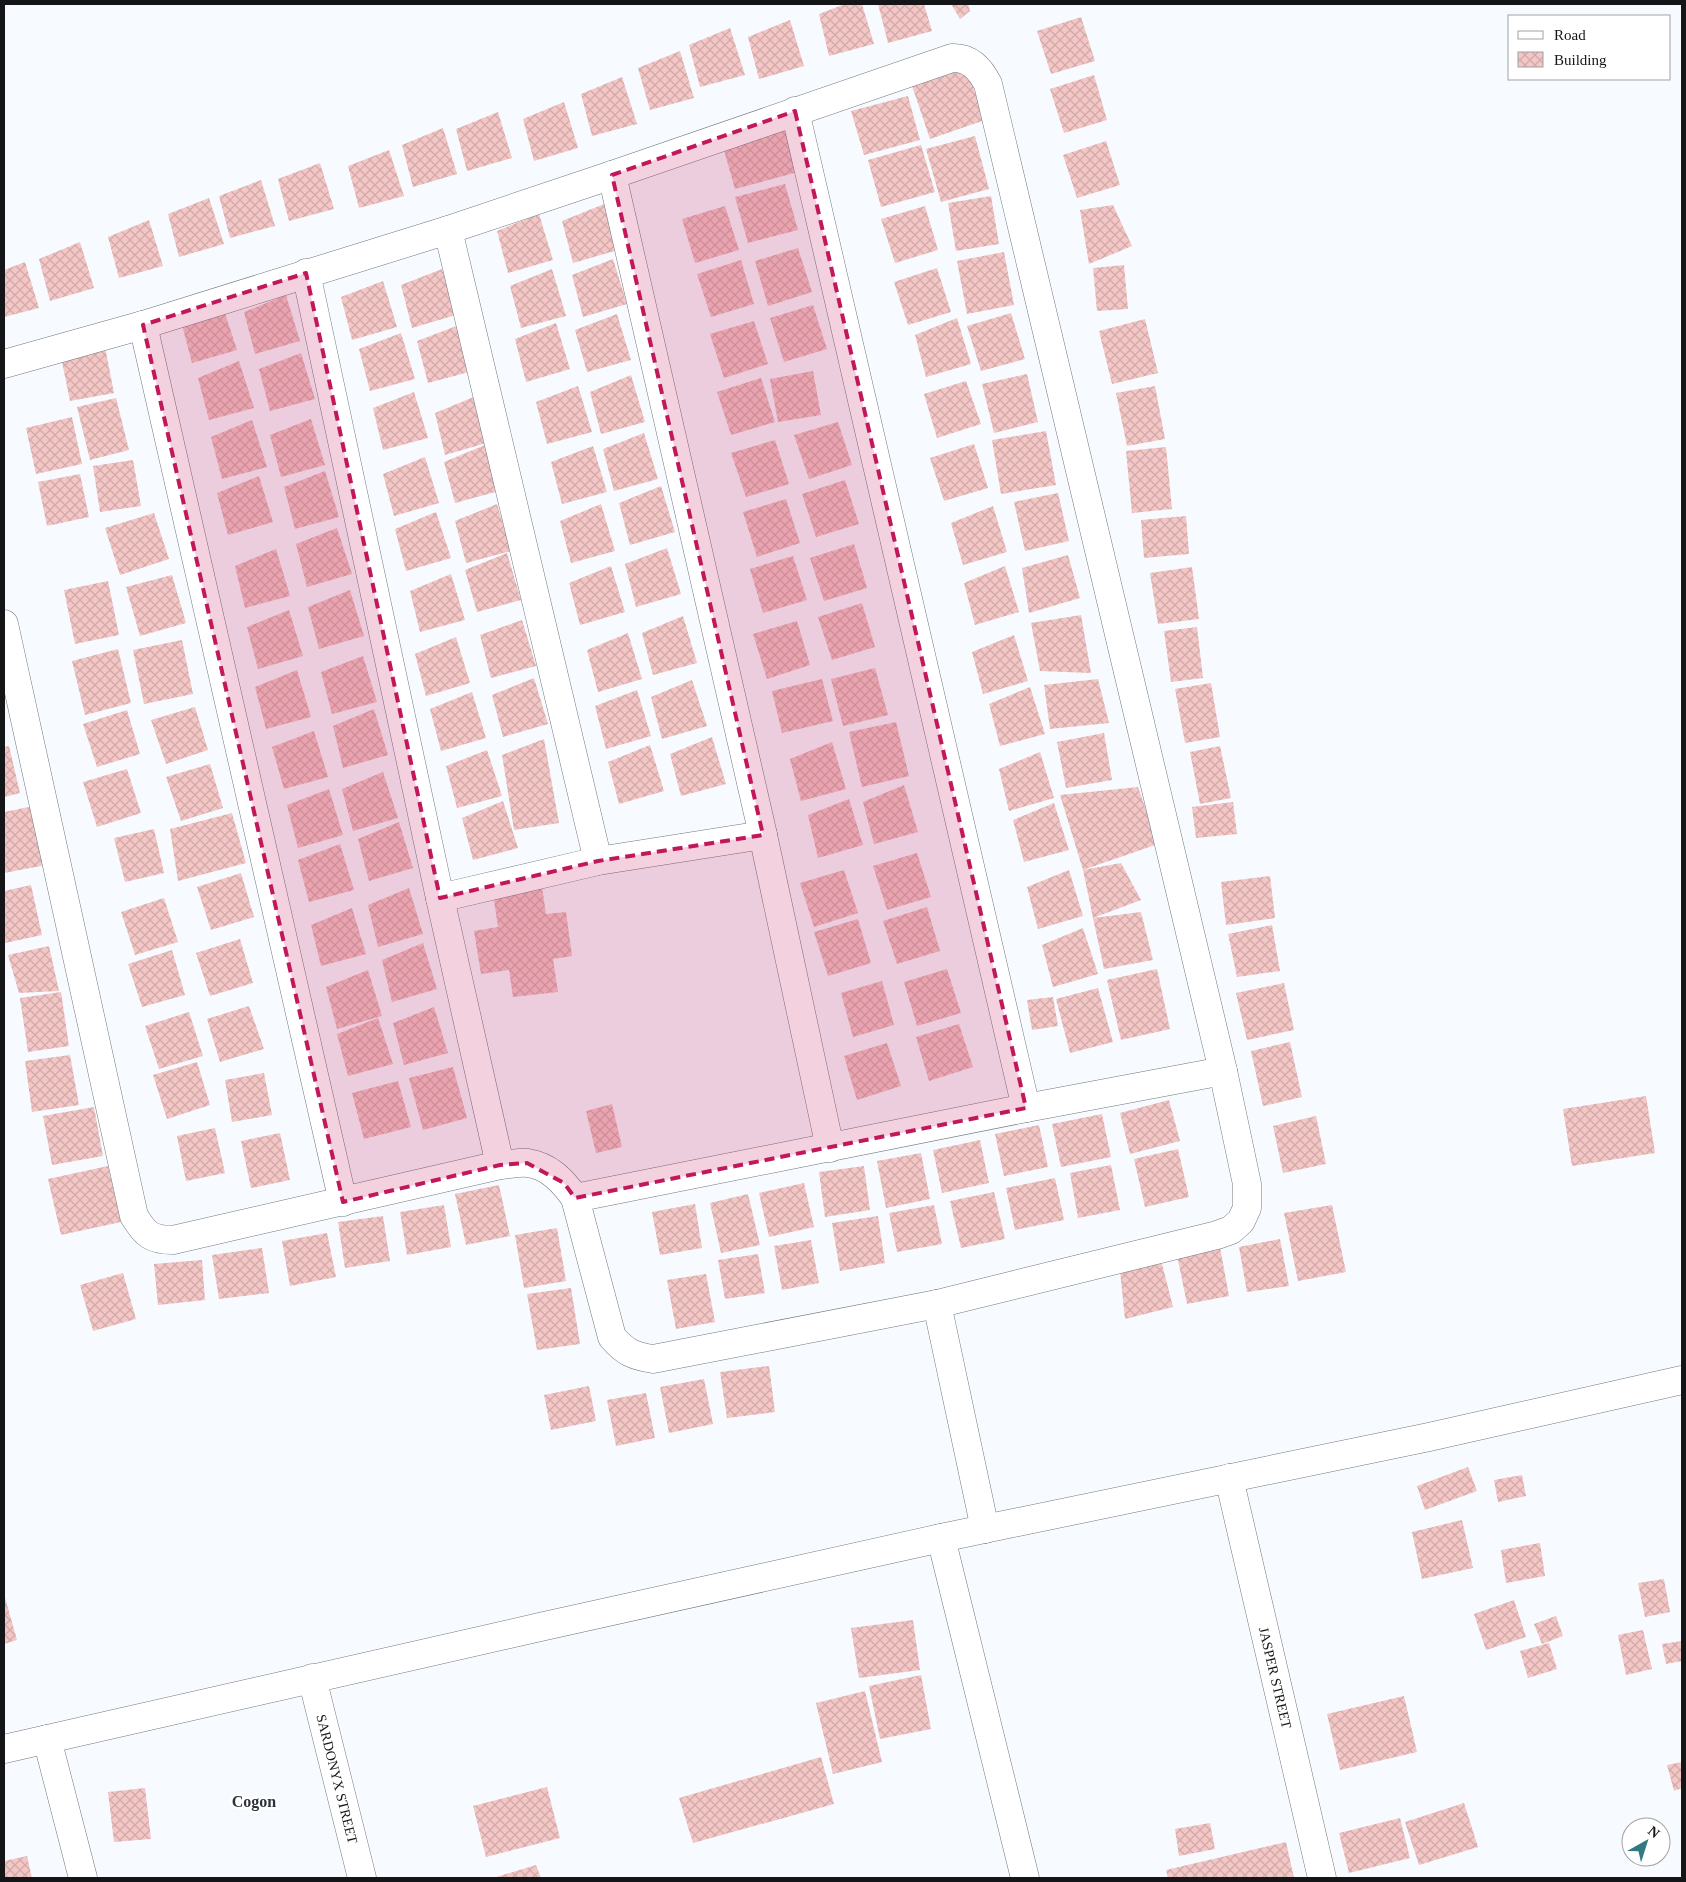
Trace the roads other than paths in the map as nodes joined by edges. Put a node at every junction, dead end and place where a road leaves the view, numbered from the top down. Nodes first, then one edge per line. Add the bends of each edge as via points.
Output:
1 (795, 111) junction
2 (612, 175) junction
3 (448, 230) junction
4 (306, 273) junction
5 (143, 325) junction
6 (4, 364) edge
7 (4, 624) edge
8 (763, 835) junction
9 (598, 861) junction
10 (440, 898) junction
11 (1223, 1071) junction
12 (1026, 1108) junction
13 (830, 1148) junction
14 (500, 1166) junction
15 (574, 1198) junction
16 (343, 1202) junction
17 (937, 1304) junction
18 (1682, 1380) edge
19 (1229, 1478) junction
20 (985, 1529) junction
21 (942, 1538) junction
22 (312, 1678) junction
23 (47, 1739) junction
24 (4, 1749) edge
25 (84, 1878) edge
26 (362, 1878) edge
27 (1025, 1878) edge
28 (1322, 1878) edge

1 - 2 street
1 - 11 street via 952,58 962,57 971,62 988,84
1 - 12 street
2 - 3 street
2 - 8 street
3 - 4 street
3 - 9 street
4 - 5 street
4 - 10 street
5 - 6 street
5 - 16 street
7 - 16 street via 134,1216 141,1228 159,1240 173,1240
8 - 9 street
8 - 13 street
9 - 10 street
10 - 14 street
11 - 12 street
11 - 17 street via 1247,1184 1247,1208 1240,1222 1231,1230
12 - 13 street
13 - 15 street
14 - 15 street via 527,1162 541,1167 564,1183
14 - 16 street
15 - 17 street via 612,1337 621,1348 636,1357 653,1359
17 - 20 street
18 - 19 street
19 - 20 street
19 - 28 street, JASPER STREET
20 - 21 street
21 - 22 street
21 - 27 street
22 - 23 street
22 - 26 street, SARDONYX STREET
23 - 24 street
23 - 25 street

